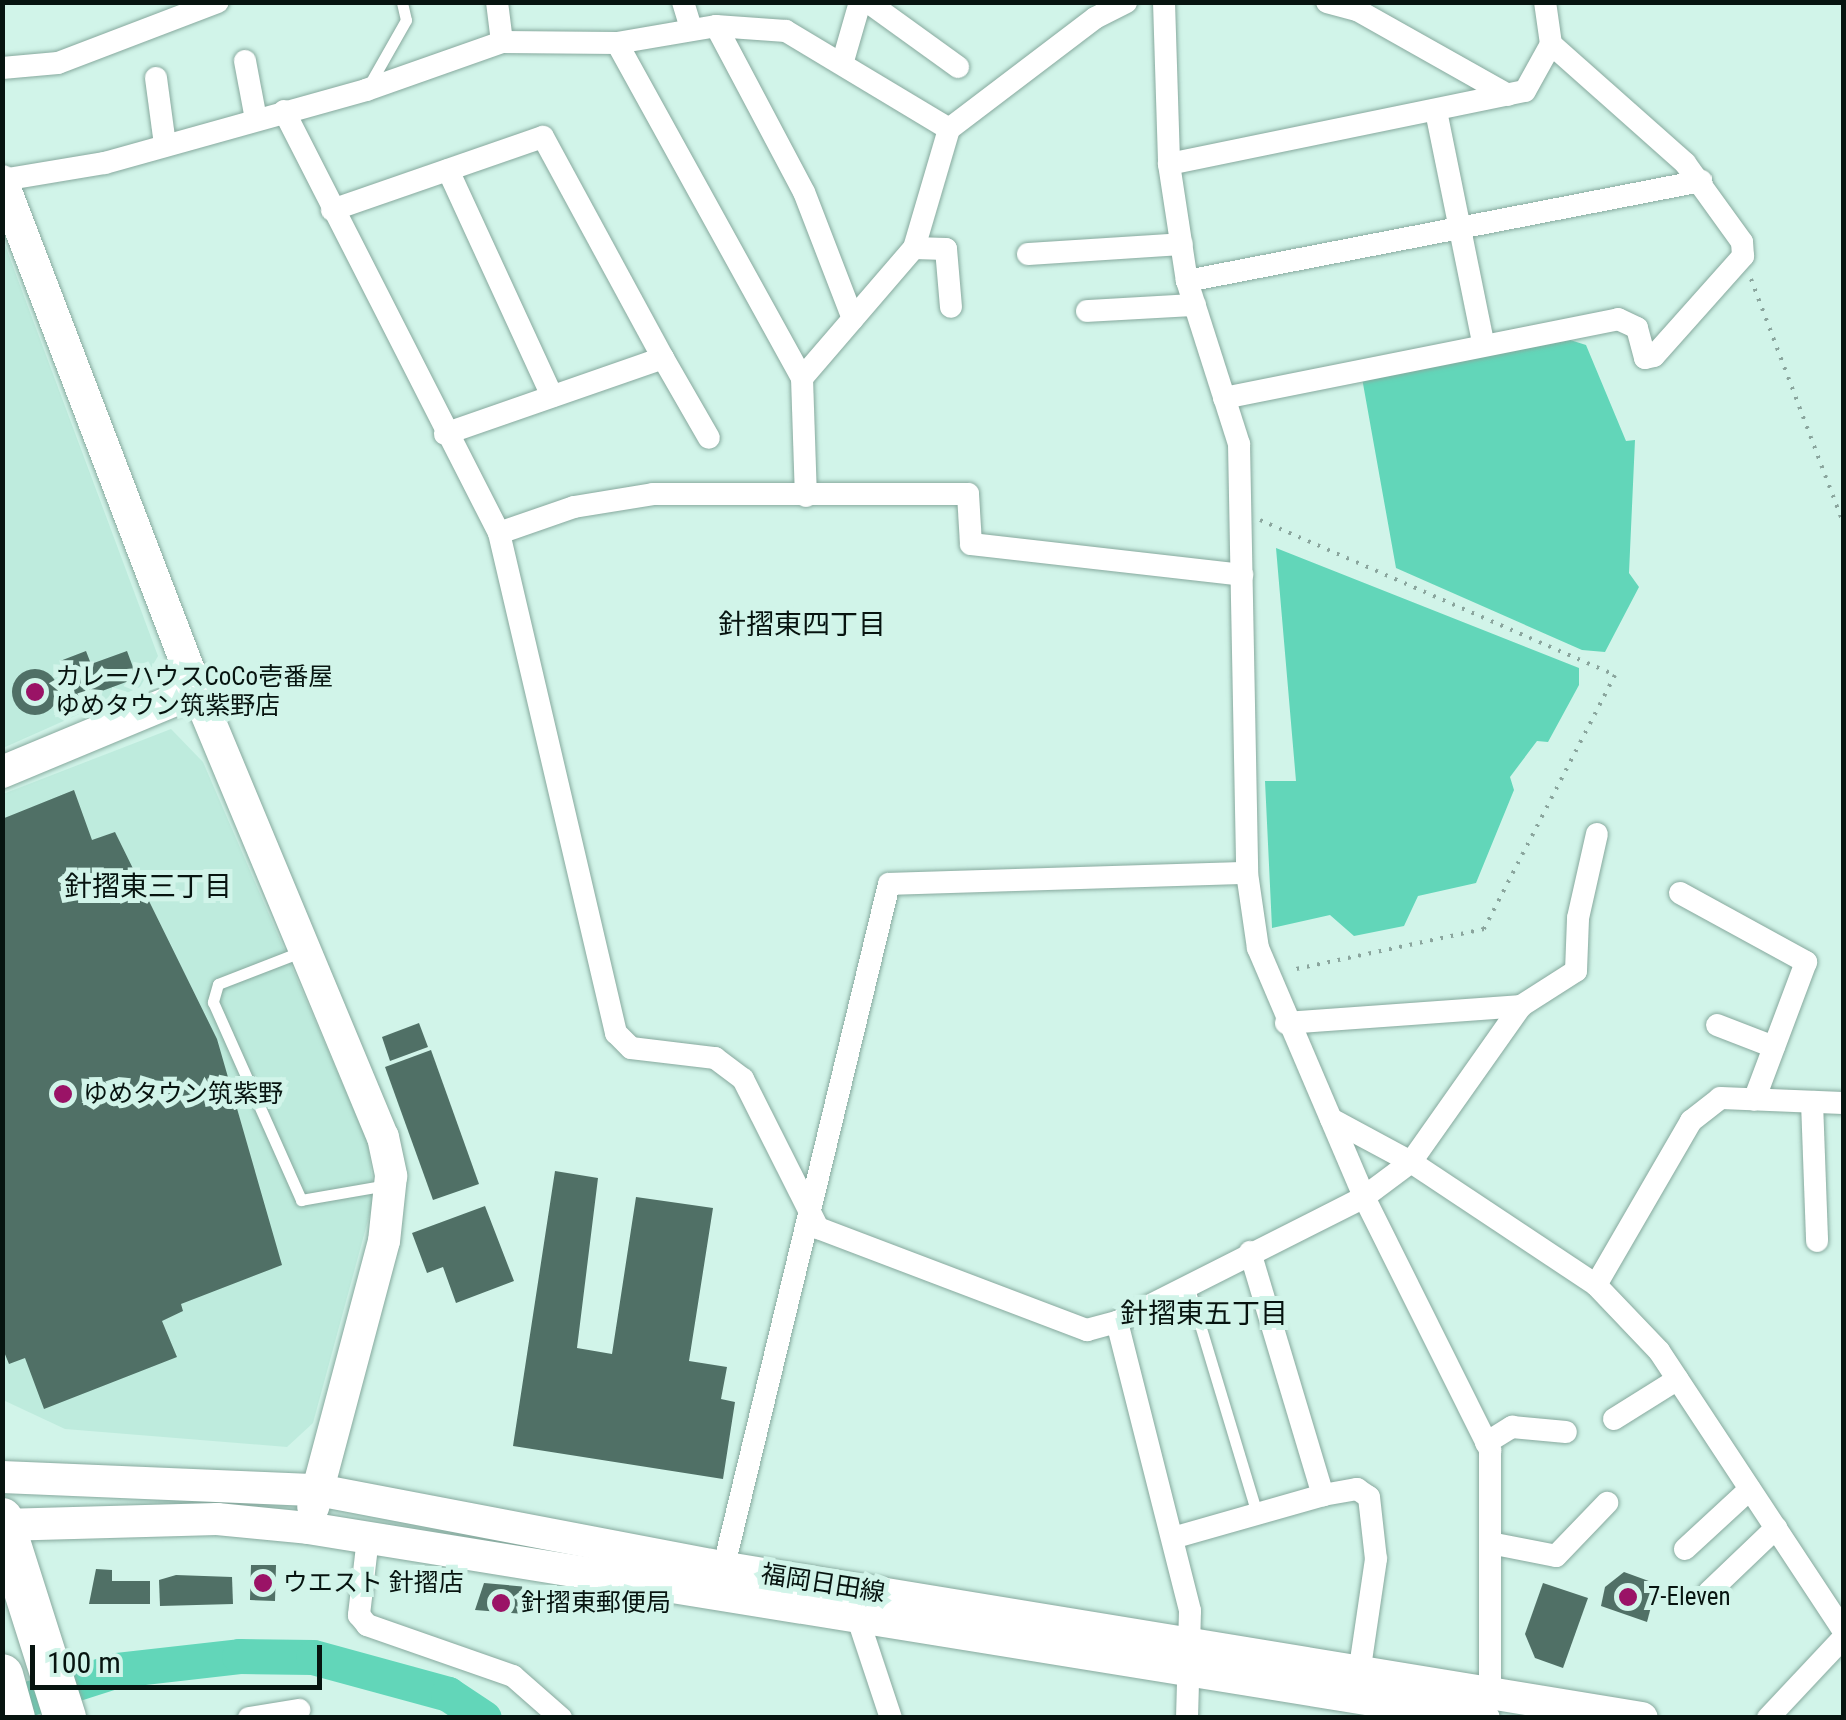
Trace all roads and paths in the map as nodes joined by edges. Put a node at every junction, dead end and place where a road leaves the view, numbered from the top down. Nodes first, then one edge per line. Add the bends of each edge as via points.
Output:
1 (146, 2) edge
2 (218, 2) edge
3 (402, 2) edge
4 (497, 2) edge
5 (683, 2) edge
6 (864, 2) edge
7 (1126, 2) edge
8 (1164, 2) edge
9 (1327, 2) edge
10 (1545, 2) edge
11 (155, 26) junction
12 (716, 26) junction
13 (691, 29) junction
14 (502, 42) junction
15 (617, 44) junction
16 (1551, 44) junction
17 (843, 60) junction
18 (245, 61) dead end
19 (958, 67) dead end
20 (2, 68) edge
21 (156, 78) dead end
22 (366, 90) junction
23 (1508, 95) junction
24 (284, 110) junction
25 (1436, 112) junction
26 (256, 119) junction
27 (949, 129) junction
28 (166, 146) junction
29 (1169, 164) junction
30 (448, 170) junction
31 (2, 180) edge
32 (1700, 181) junction
33 (332, 210) junction
34 (1458, 229) junction
35 (1182, 244) junction
36 (914, 248) junction
37 (1028, 254) dead end
38 (1743, 256) junction
39 (1187, 280) junction
40 (1195, 305) junction
41 (950, 307) dead end
42 (1087, 311) dead end
43 (852, 319) junction
44 (1482, 344) junction
45 (663, 358) junction
46 (802, 378) junction
47 (552, 396) junction
48 (1224, 398) junction
49 (445, 434) junction
50 (710, 438) dead end
51 (806, 496) junction
52 (1242, 512) junction
53 (1844, 526) edge
54 (499, 533) junction
55 (1242, 575) junction
56 (197, 691) junction
57 (2, 772) edge
58 (1598, 834) dead end
59 (1247, 873) junction
60 (1680, 893) dead end
61 (311, 948) junction
62 (1268, 975) junction
63 (1520, 1006) junction
64 (1286, 1023) junction
65 (1717, 1026) dead end
66 (1774, 1047) junction
67 (1754, 1100) junction
68 (1812, 1102) junction
69 (1844, 1103) edge
70 (1330, 1119) junction
71 (1411, 1162) junction
72 (391, 1186) junction
73 (1364, 1197) junction
74 (810, 1212) junction
75 (1816, 1241) dead end
76 (1250, 1252) junction
77 (1596, 1284) junction
78 (1188, 1285) junction
79 (1117, 1322) junction
80 (1678, 1379) junction
81 (1614, 1419) dead end
82 (1566, 1432) dead end
83 (1486, 1443) junction
84 (2, 1477) edge
85 (1750, 1489) junction
86 (318, 1490) junction
87 (1323, 1495) junction
88 (1607, 1503) dead end
89 (1257, 1514) junction
90 (3, 1523) edge
91 (308, 1528) junction
92 (1776, 1528) junction
93 (1176, 1537) junction
94 (368, 1538) junction
95 (1490, 1544) junction
96 (1684, 1549) dead end
97 (720, 1579) junction
98 (1709, 1592) dead end
99 (2, 1597) edge
100 (855, 1601) junction
101 (1844, 1634) edge
102 (1186, 1656) junction
103 (1359, 1674) junction
104 (2, 1675) edge
105 (1488, 1709) edge
106 (299, 1710) dead end
107 (14, 1718) edge
108 (38, 1718) edge
109 (65, 1718) edge
110 (250, 1718) edge
111 (562, 1718) edge
112 (891, 1718) edge
113 (1187, 1718) edge
114 (1642, 1718) edge
115 (1768, 1718) edge

1 - 11 street
2 - 11 street
3 - 22 lane via 406,20
4 - 14 street
5 - 13 street
6 - 17 street
6 - 19 street
7 - 27 street via 1095,18
8 - 29 street
9 - 23 street via 1358,10
10 - 16 street
11 - 20 street via 58,63
12 - 13 street
12 - 17 street via 786,31
12 - 43 street via 804,192
13 - 15 street
14 - 15 street
14 - 22 street
15 - 46 street
16 - 23 street via 1525,91
16 - 32 street
17 - 27 street
18 - 26 street
21 - 28 street
22 - 24 street
23 - 25 street
24 - 26 street
24 - 33 street
25 - 29 street
25 - 34 street
26 - 28 street
27 - 36 street
28 - 31 street
29 - 35 street
30 - 33 street
30 - 45 street via 542,137
30 - 47 street
31 - 56 main road
32 - 34 street
32 - 38 street
33 - 49 street
34 - 39 street
34 - 44 street
35 - 37 street
35 - 39 street
36 - 41 street via 946,249
36 - 43 street
38 - 44 street via 1654,356 1645,358 1637,328 1618,319
38 - 53 path
39 - 40 street
40 - 42 street
40 - 48 street
43 - 46 street
44 - 48 street
45 - 47 street
45 - 50 street
46 - 51 street
47 - 49 street
48 - 52 street via 1239,444
49 - 54 street
51 - 54 street via 653,494 574,507
51 - 55 street via 968,494 970,544
52 - 55 street
52 - 62 path via 1615,675 1484,929
54 - 74 street via 616,1033 631,1048 714,1058 744,1079
55 - 59 street
56 - 57 main road
56 - 61 main road
58 - 63 street via 1578,918 1576,971
59 - 62 street
59 - 74 street via 889,884
60 - 66 street via 1806,962
61 - 72 main road via 384,1136
61 - 72 lane via 218,984 214,1002 301,1200
62 - 64 street
63 - 64 street
63 - 71 street
64 - 70 street
65 - 66 street
66 - 67 street
67 - 68 street
67 - 77 street via 1720,1098 1691,1121
68 - 69 street
68 - 75 street
70 - 71 street
70 - 73 street
71 - 73 street
71 - 77 street
72 - 86 main road via 384,1242
73 - 76 street
73 - 83 street
74 - 79 street via 818,1228 1086,1330
74 - 97 street
76 - 78 street
76 - 87 street
77 - 80 street
78 - 79 street
78 - 89 lane
79 - 93 street
80 - 81 street
80 - 85 street
82 - 83 street via 1512,1427
83 - 95 street
84 - 86 main road, 福岡日田線
85 - 92 street
85 - 96 street
86 - 91 main road
86 - 97 main road, 福岡日田線
87 - 89 street
87 - 103 street via 1358,1489 1369,1498 1376,1559
88 - 95 street via 1556,1556
89 - 93 street
90 - 91 main road, 福岡日田線 via 217,1519
90 - 109 highway
91 - 94 main road, 福岡日田線
92 - 98 street
92 - 101 street
93 - 102 street via 1190,1611
94 - 97 main road, 福岡日田線
94 - 111 street via 359,1615 367,1625 513,1676
95 - 105 street
97 - 100 main road, 福岡日田線
99 - 108 highway
100 - 102 main road, 福岡日田線
100 - 112 street
101 - 115 street
102 - 103 main road, 福岡日田線
102 - 105 main road, 福岡日田線
102 - 113 street
103 - 105 main road, 福岡日田線
104 - 107 highway
105 - 114 main road, 福岡日田線
106 - 110 street

